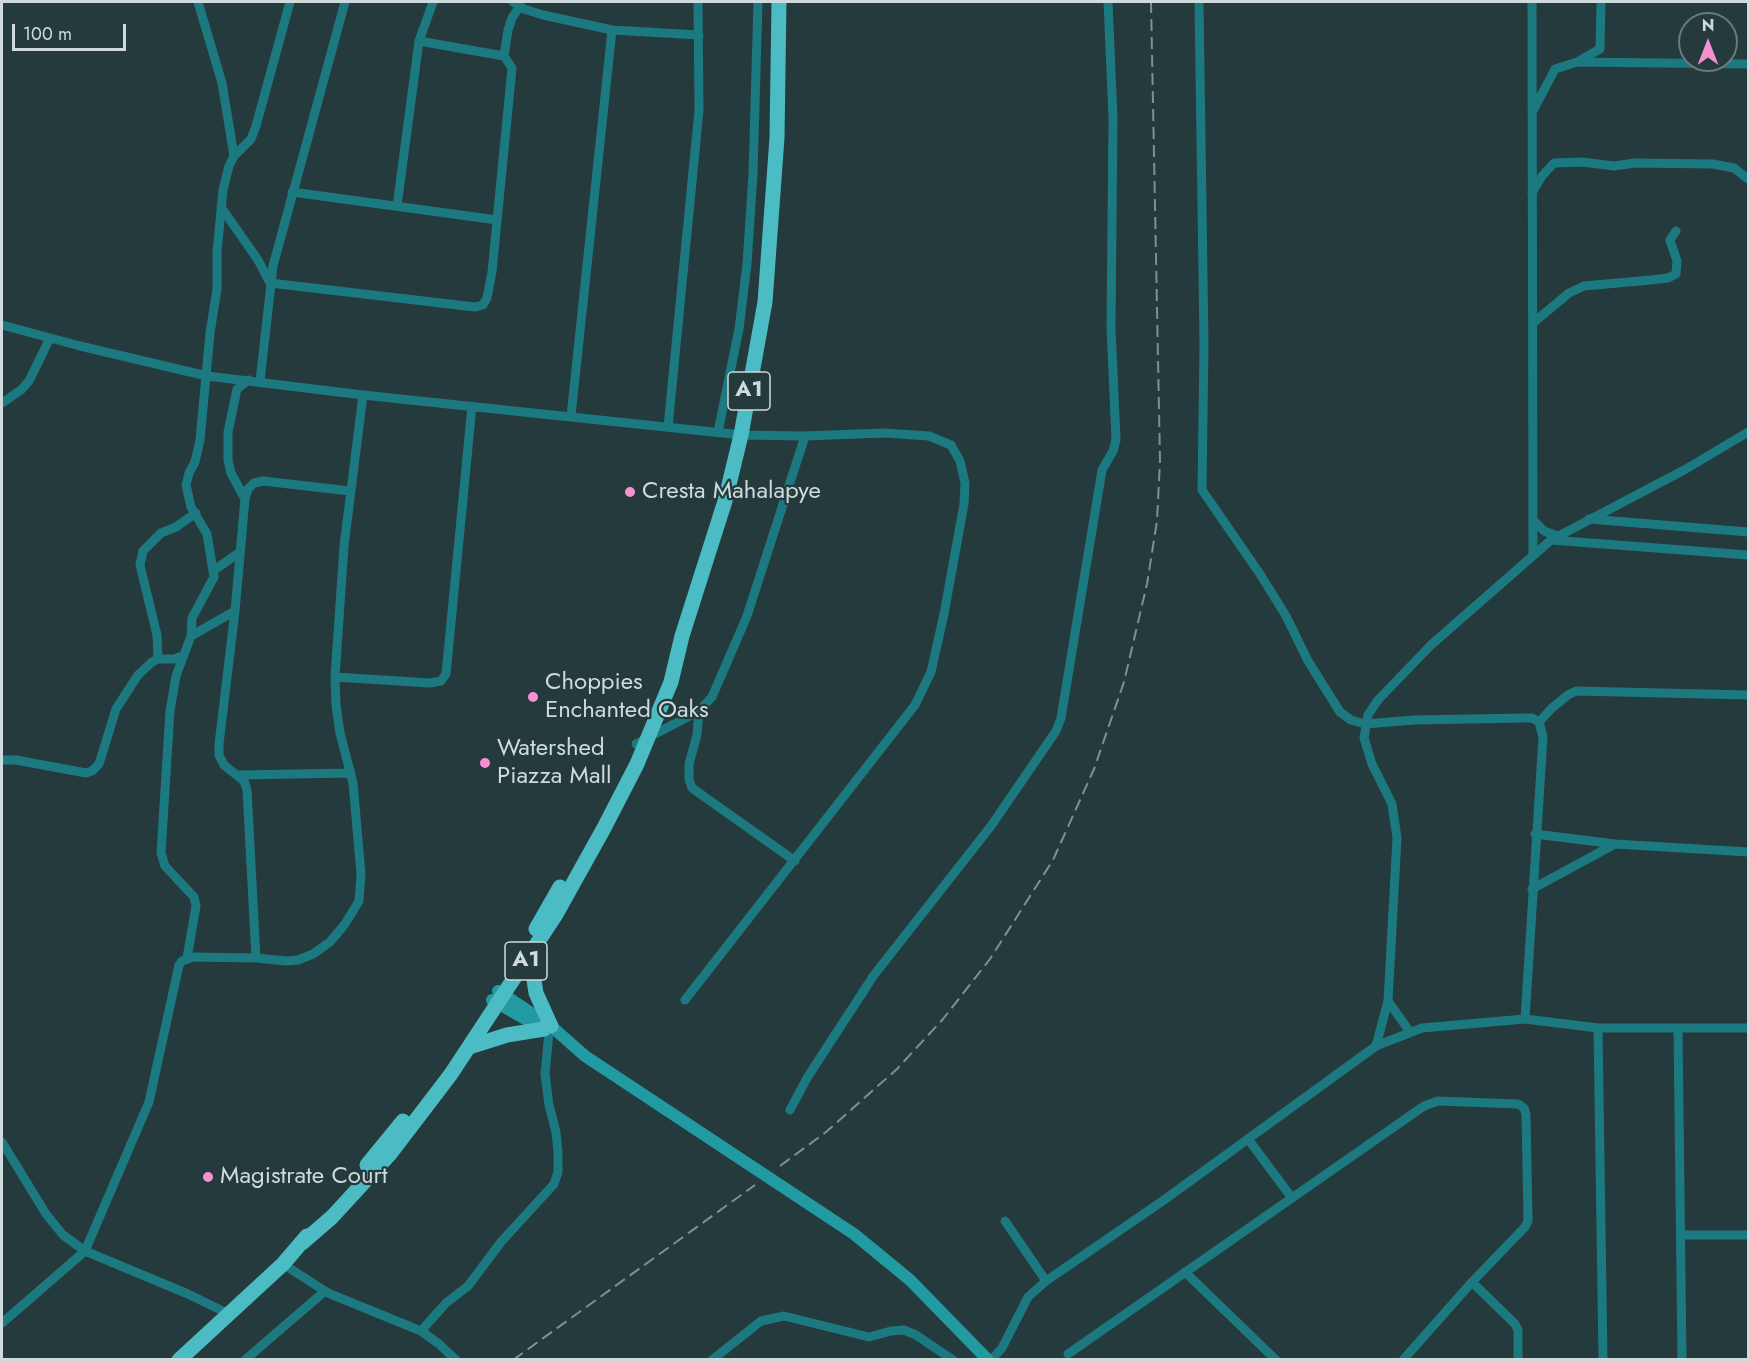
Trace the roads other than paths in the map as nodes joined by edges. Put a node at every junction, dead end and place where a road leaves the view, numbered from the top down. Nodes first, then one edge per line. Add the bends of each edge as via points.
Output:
1 (198, 2) edge
2 (290, 2) edge
3 (345, 2) edge
4 (433, 2) edge
5 (698, 2) edge
6 (758, 2) edge
7 (779, 2) edge
8 (1108, 2) edge
9 (1199, 2) edge
10 (1532, 2) edge
11 (1601, 2) edge
12 (517, 4) edge
13 (612, 30) junction
14 (699, 35) junction
15 (419, 41) junction
16 (504, 56) junction
17 (1577, 62) junction
18 (1749, 64) edge
19 (1533, 111) junction
20 (234, 156) junction
21 (1749, 179) edge
22 (292, 192) junction
23 (1532, 193) junction
24 (397, 206) junction
25 (221, 207) junction
26 (497, 220) junction
27 (1676, 231) dead end
28 (270, 283) junction
29 (1533, 323) junction
30 (2, 325) edge
31 (50, 338) junction
32 (207, 376) junction
33 (249, 380) junction
34 (260, 381) junction
35 (363, 395) junction
36 (2, 403) edge
37 (472, 406) junction
38 (571, 416) junction
39 (668, 426) junction
40 (718, 432) junction
41 (1749, 432) edge
42 (741, 435) junction
43 (805, 436) junction
44 (350, 492) junction
45 (245, 499) junction
46 (196, 513) junction
47 (1588, 519) junction
48 (1534, 521) junction
49 (1749, 532) edge
50 (1554, 538) junction
51 (240, 552) junction
52 (1533, 553) junction
53 (1749, 555) edge
54 (213, 571) junction
55 (235, 611) junction
56 (191, 636) junction
57 (182, 656) junction
58 (158, 659) junction
59 (335, 677) junction
60 (1749, 695) edge
61 (699, 711) junction
62 (1539, 722) junction
63 (1365, 724) junction
64 (642, 742) junction
65 (2, 760) edge
66 (351, 773) junction
67 (238, 775) junction
68 (1535, 834) junction
69 (1615, 844) junction
70 (1749, 852) edge
71 (795, 861) junction
72 (1532, 889) junction
73 (536, 945) junction
74 (187, 958) junction
75 (256, 958) junction
76 (498, 997) junction
77 (685, 1000) dead end
78 (1388, 1001) junction
79 (1525, 1019) junction
80 (1598, 1028) junction
81 (1678, 1028) junction
82 (1749, 1028) edge
83 (548, 1029) junction
84 (1410, 1032) junction
85 (1376, 1046) junction
86 (469, 1047) junction
87 (790, 1110) dead end
88 (1248, 1139) junction
89 (2, 1142) edge
90 (1292, 1198) junction
91 (1005, 1221) dead end
92 (1681, 1234) junction
93 (1749, 1234) edge
94 (302, 1243) junction
95 (85, 1251) junction
96 (283, 1264) junction
97 (1185, 1272) junction
98 (1046, 1281) junction
99 (1472, 1282) junction
100 (325, 1291) junction
101 (229, 1314) junction
102 (2, 1323) edge
103 (421, 1331) junction
104 (1068, 1354) dead end
105 (179, 1359) edge
106 (245, 1359) edge
107 (456, 1359) edge
108 (712, 1359) edge
109 (953, 1359) edge
110 (989, 1359) edge
111 (1276, 1359) edge
112 (1403, 1359) edge
113 (1518, 1359) edge
114 (1604, 1359) edge
115 (1682, 1359) edge

1 - 20 street via 222,83
2 - 20 street via 256,126 251,139
3 - 22 street
4 - 15 street
5 - 14 street
6 - 40 street via 747,264 739,329
7 - 42 highway, A1 via 777,138 765,302
8 - 87 street via 1116,440 1102,470 1060,717 1056,730 991,826 874,975
9 - 63 street via 1202,490 1260,574 1340,712
10 - 19 street
11 - 17 street via 1600,49
12 - 13 street via 543,15
12 - 16 street
13 - 14 street
13 - 38 street
14 - 39 street via 699,110
15 - 16 street
15 - 24 street
16 - 26 street via 512,68 512,78
17 - 18 street
17 - 19 street via 1555,69
19 - 23 street
20 - 25 street
21 - 23 street via 1734,168 1713,164 1554,163
22 - 24 street
22 - 28 street
23 - 29 street
24 - 26 street
25 - 28 street
25 - 32 street
26 - 28 street via 490,286 483,305
27 - 29 street via 1670,240 1677,261 1676,274 1584,286 1569,293
28 - 34 street
29 - 48 street
30 - 31 street
31 - 32 street
31 - 36 street via 29,381
32 - 33 street
32 - 46 street via 200,440 186,485
33 - 34 street
33 - 45 street via 237,389 228,432 231,473
34 - 35 street
35 - 37 street
35 - 44 street
37 - 38 street
37 - 59 street via 446,674 441,681 430,683
38 - 39 street
39 - 40 street
40 - 42 street
41 - 47 street
42 - 43 street
42 - 64 highway, A1 via 725,501 682,636 667,666
43 - 61 street via 747,616 712,697
43 - 71 street via 929,436 951,445 965,483 931,672 915,705
44 - 45 street via 263,480 248,489
44 - 59 street
45 - 51 street
46 - 54 street via 207,534
46 - 58 street via 161,533 143,551 140,565 157,634
47 - 49 street
47 - 50 street
48 - 50 street
48 - 52 street
50 - 52 street
50 - 53 street
51 - 54 street
51 - 55 street
52 - 63 street via 1431,645 1378,700
54 - 56 street via 213,581 192,618
55 - 56 street
55 - 67 street via 219,756
56 - 57 street
57 - 58 street
57 - 74 street via 170,711 160,840 165,866 194,897 196,906
58 - 65 street via 142,671 116,709 99,764 92,771
59 - 66 street via 340,732
60 - 62 street via 1576,691
61 - 64 street
61 - 71 street via 689,764 692,788
62 - 63 street via 1524,718
62 - 68 street via 1543,737
63 - 78 street via 1364,738 1392,804 1397,838
64 - 73 highway, A1 via 604,828
64 - 76 highway, A1
66 - 67 street
66 - 75 street via 361,874 355,910 330,942 313,954 286,961
67 - 75 street via 247,790
68 - 69 street
68 - 72 street
69 - 70 street
69 - 72 street
71 - 77 street
72 - 79 street
73 - 76 highway, A1
73 - 83 highway via 533,973
74 - 75 street
74 - 95 street via 179,965 149,1102
76 - 83 main road
76 - 86 highway, A1
76 - 94 highway, A1 via 425,1094
78 - 84 street
78 - 85 street
79 - 80 street
79 - 84 street
80 - 81 street
80 - 114 street
81 - 82 street
81 - 92 street
83 - 86 highway via 507,1035
83 - 103 street via 545,1074 558,1152 554,1184 501,1242 468,1286
83 - 110 main road via 854,1234 910,1280
84 - 85 street
85 - 88 street
86 - 94 highway, A1 via 390,1154 332,1217
88 - 90 street
88 - 98 street
89 - 95 street via 46,1214 63,1235
90 - 97 street
90 - 99 street via 1430,1102 1518,1104 1526,1114 1528,1221 1521,1234
91 - 98 street
92 - 93 street
92 - 115 street
94 - 96 highway, A1
95 - 101 street
95 - 102 street
96 - 100 street
96 - 101 highway, A1
97 - 104 street
97 - 111 street
98 - 110 street via 1028,1297 1002,1348
99 - 112 street
99 - 113 street via 1515,1324
100 - 103 street
100 - 106 street
101 - 105 highway, A1
103 - 107 street
108 - 109 street via 761,1321 784,1316 869,1337 904,1330

